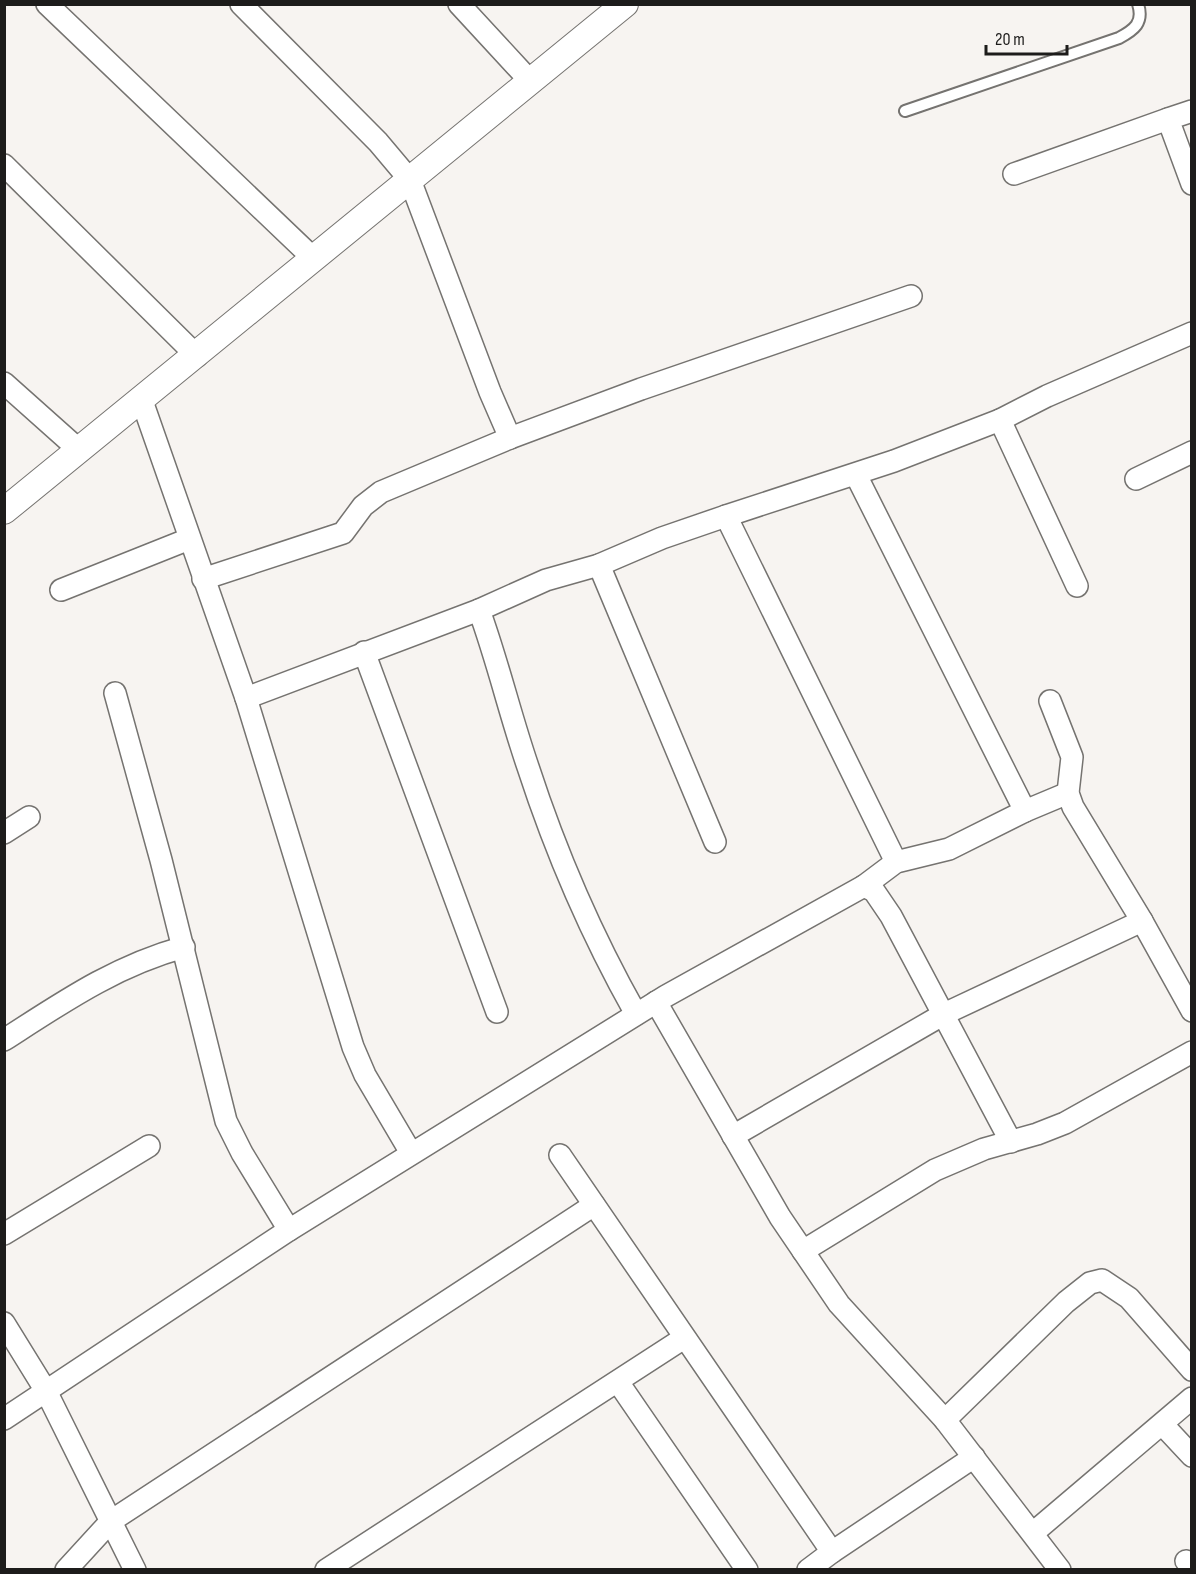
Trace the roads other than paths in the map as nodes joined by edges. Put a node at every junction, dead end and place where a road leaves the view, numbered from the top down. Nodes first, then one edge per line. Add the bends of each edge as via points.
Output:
1 (47, 4) edge
2 (242, 4) edge
3 (459, 4) edge
4 (625, 4) edge
5 (1138, 4) edge
6 (531, 82) junction
7 (905, 111) dead end
8 (1191, 111) edge
9 (1168, 119) junction
10 (4, 165) edge
11 (1014, 174) dead end
12 (410, 180) junction
13 (1191, 183) edge
14 (314, 259) junction
15 (911, 296) dead end
16 (1191, 333) edge
17 (197, 356) junction
18 (4, 383) edge
19 (142, 401) junction
20 (1000, 420) junction
21 (510, 438) junction
22 (78, 449) junction
23 (1191, 452) edge
24 (856, 475) junction
25 (1136, 479) dead end
26 (4, 511) edge
27 (726, 516) junction
28 (189, 539) junction
29 (599, 565) junction
30 (203, 579) junction
31 (1077, 586) dead end
32 (61, 590) dead end
33 (478, 610) junction
34 (364, 652) junction
35 (114, 693) dead end
36 (246, 698) junction
37 (1050, 701) dead end
38 (1068, 793) junction
39 (1025, 810) junction
40 (29, 817) dead end
41 (4, 833) edge
42 (715, 842) dead end
43 (896, 862) junction
44 (864, 886) junction
45 (1142, 921) junction
46 (184, 947) junction
47 (656, 1002) junction
48 (1191, 1011) edge
49 (497, 1012) dead end
50 (636, 1014) junction
51 (944, 1014) junction
52 (4, 1040) edge
53 (1191, 1052) edge
54 (733, 1136) junction
55 (1011, 1142) junction
56 (149, 1146) dead end
57 (411, 1153) junction
58 (560, 1155) dead end
59 (594, 1205) junction
60 (289, 1230) junction
61 (4, 1234) edge
62 (803, 1251) junction
63 (4, 1323) edge
64 (684, 1338) junction
65 (1191, 1370) edge
66 (618, 1382) junction
67 (46, 1391) junction
68 (1191, 1398) edge
69 (4, 1419) edge
70 (945, 1420) junction
71 (1163, 1425) junction
72 (1191, 1456) edge
73 (974, 1457) junction
74 (111, 1521) junction
75 (1033, 1533) junction
76 (832, 1552) junction
77 (66, 1569) edge
78 (135, 1569) edge
79 (327, 1569) edge
80 (747, 1569) edge
81 (808, 1569) edge
82 (1060, 1569) edge

1 - 14 street
2 - 12 street via 378,142
3 - 6 street
4 - 6 street
5 - 7 lane via 1138,25 1119,38
6 - 12 street
8 - 9 street
9 - 11 street
9 - 13 street
10 - 17 street
12 - 14 street
12 - 21 street
14 - 17 street
15 - 21 street
16 - 20 street
17 - 19 street
18 - 22 street
19 - 22 street
19 - 28 street
20 - 24 street
20 - 31 street
21 - 30 street via 381,492 363,506 343,533
22 - 26 street
23 - 25 street
24 - 27 street
24 - 39 street
27 - 29 street
27 - 43 street
28 - 30 street
28 - 32 street
29 - 33 street via 546,580
29 - 42 street
30 - 36 street
33 - 34 street
33 - 50 street via 528,768 567,873 605,960
34 - 36 street
34 - 49 street
35 - 46 street
36 - 57 street via 353,1047
37 - 38 street via 1072,757
38 - 39 street
38 - 45 street via 1076,814
39 - 43 street via 950,849
40 - 41 street
43 - 44 street
44 - 47 street
44 - 51 street via 874,891 891,916
45 - 48 street
45 - 51 street
46 - 52 street via 107,975
46 - 60 street via 226,1121
47 - 50 street
47 - 54 street
50 - 57 street
51 - 54 street
51 - 55 street
53 - 55 street via 1089,1111
54 - 62 street
55 - 62 street via 935,1170
56 - 61 street
57 - 60 street
58 - 59 street
59 - 64 street
59 - 74 street
60 - 67 street
62 - 70 street via 839,1304
63 - 67 street
64 - 66 street
64 - 76 street
65 - 70 street via 1129,1298 1102,1280 1090,1283 1066,1302
66 - 79 street
66 - 80 street
67 - 69 street
67 - 74 street
68 - 71 street
70 - 73 street
71 - 72 street
71 - 75 street
73 - 75 street
73 - 76 street
74 - 77 street
74 - 78 street
75 - 82 street
76 - 81 street

